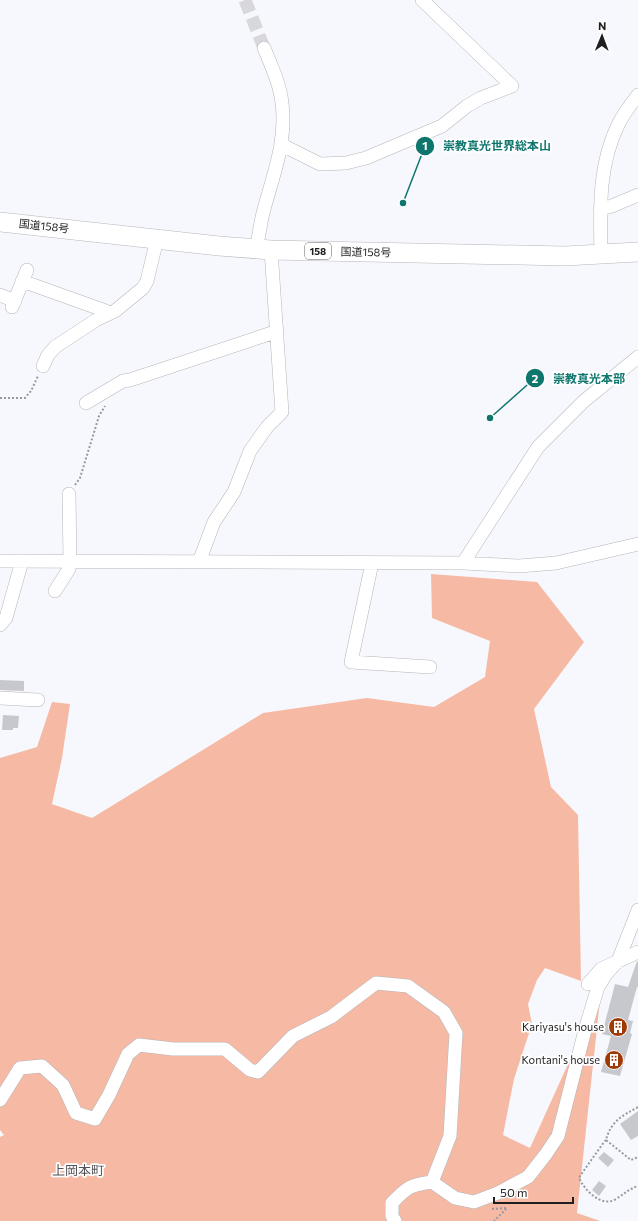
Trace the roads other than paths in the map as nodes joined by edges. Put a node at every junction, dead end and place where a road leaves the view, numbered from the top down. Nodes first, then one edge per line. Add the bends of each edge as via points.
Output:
1 (422, 0) edge
2 (264, 48) tunnel mouth
3 (638, 95) edge
4 (282, 145) junction
5 (638, 195) edge
6 (600, 209) junction
7 (0, 222) edge
8 (157, 239) junction
9 (264, 250) junction
10 (638, 252) edge
11 (601, 255) junction
12 (0, 295) edge
13 (108, 314) junction
14 (277, 330) junction
15 (638, 357) edge
16 (43, 366) road end
17 (86, 403) dead end
18 (69, 494) road end
19 (638, 544) edge
20 (0, 561) edge
21 (22, 561) junction
22 (70, 562) junction
23 (199, 562) junction
24 (372, 563) junction
25 (463, 564) junction
26 (55, 591) dead end
27 (0, 626) edge
28 (430, 667) dead end
29 (0, 698) edge
30 (38, 700) dead end
31 (638, 910) edge
32 (638, 952) edge
33 (618, 961) junction
34 (588, 984) dead end
35 (0, 1100) edge
36 (432, 1182) junction
37 (395, 1221) edge

1 - 4 street via 512,86 472,103 442,126 366,158 346,163 320,164
2 - 4 street via 282,101
3 - 6 street via 619,122 608,148
4 - 9 street via 263,214
5 - 6 street
6 - 11 street
7 - 8 highway, 国道158号 / 158
8 - 9 highway, 国道158号 / 158
8 - 13 street via 144,288
9 - 11 highway, 国道158号 / 158
9 - 14 street
10 - 11 highway, 国道158号 / 158
12 - 13 street via 13,304 25,275
13 - 16 street via 55,346
14 - 17 street via 123,381
14 - 23 street via 282,412 250,451 234,492 214,522
15 - 25 street via 584,401 538,447
18 - 22 street
19 - 25 street via 556,563 519,566
20 - 21 street
21 - 22 street
21 - 27 street via 6,618
22 - 23 street
22 - 26 street via 69,569
23 - 24 street
24 - 25 street
24 - 28 street via 350,662
29 - 30 street
31 - 33 street
32 - 33 street
33 - 34 street via 601,969
33 - 36 street via 598,987 558,1136 528,1177 474,1202 455,1198
35 - 36 street via 20,1068 42,1066 63,1086 76,1113 95,1119 128,1054 139,1045 173,1049 225,1049 250,1070 258,1072 293,1036 331,1017 376,983 408,986 444,1012 456,1033 450,1136
36 - 37 street via 414,1185 392,1203 392,1216

